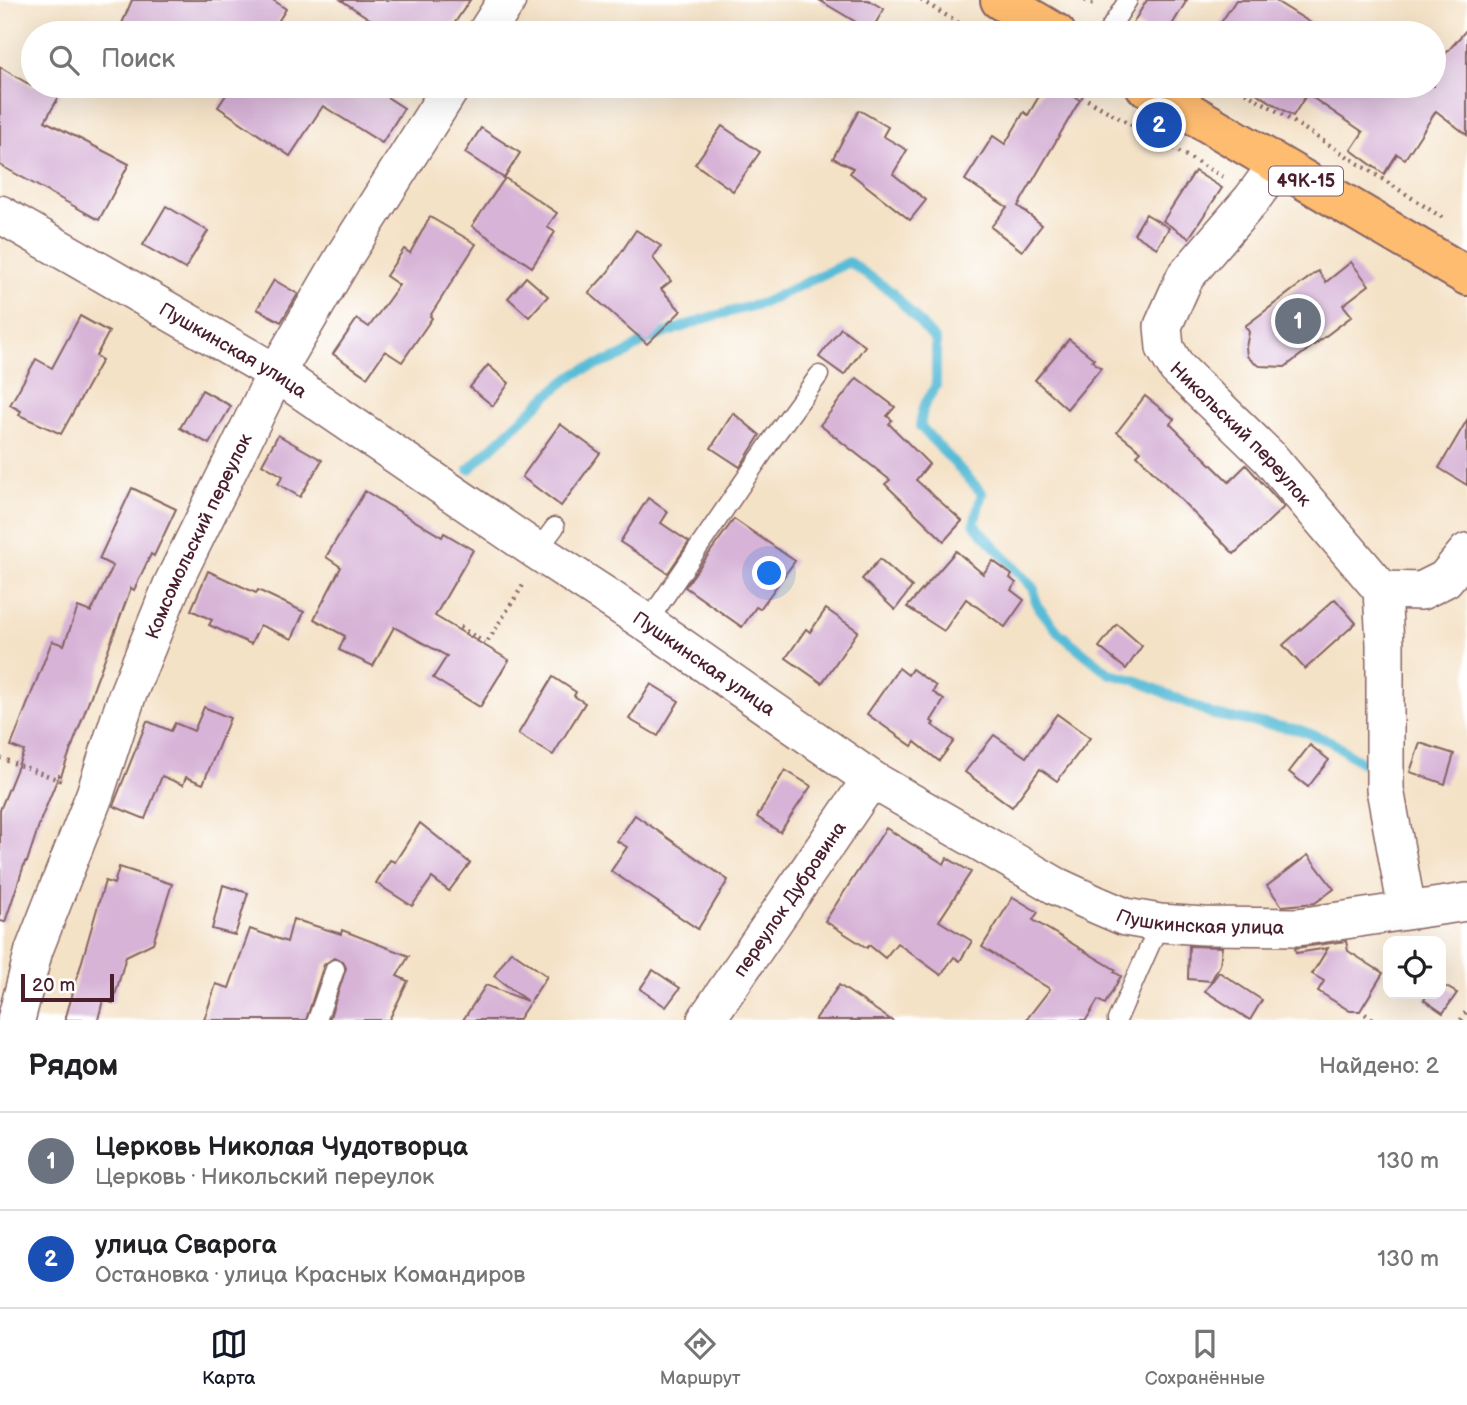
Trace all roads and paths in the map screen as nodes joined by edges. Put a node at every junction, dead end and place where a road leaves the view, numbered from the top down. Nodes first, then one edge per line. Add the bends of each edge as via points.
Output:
1 (507, 0) edge
2 (921, 0) edge
3 (1000, 0) edge
4 (1128, 0) edge
5 (494, 21) edge
6 (955, 21) edge
7 (1036, 21) edge
8 (1115, 21) edge
9 (445, 98) edge
10 (1084, 98) edge
11 (1165, 98) edge
12 (1252, 98) edge
13 (1278, 164) junction
14 (1255, 195) junction
15 (0, 214) edge
16 (1454, 225) dead end
17 (1467, 276) edge
18 (275, 373) junction
19 (819, 375) dead end
20 (1467, 552) edge
21 (523, 584) dead end
22 (1382, 590) junction
23 (647, 623) junction
24 (460, 627) dead end
25 (0, 758) edge
26 (871, 779) junction
27 (95, 794) junction
28 (1467, 902) edge
29 (1407, 910) junction
30 (1160, 923) junction
31 (335, 970) dead end
32 (1467, 1010) edge
33 (1365, 1014) dead end
34 (16, 1020) edge
35 (317, 1020) edge
36 (706, 1020) edge
37 (1116, 1020) edge
38 (1373, 1020) edge
39 (1461, 1020) edge

1 - 5 street
2 - 6 path
3 - 7 main road
4 - 8 lane
9 - 18 street, Комсомольский переулок
10 - 14 path
11 - 13 main road, 49К-15
12 - 16 path
13 - 14 street, Никольский переулок
13 - 17 main road, 49К-15
14 - 22 street, Никольский переулок via 1185,276 1163,326 1165,348 1177,368 1269,457
15 - 18 street, Пушкинская улица
18 - 23 street, Пушкинская улица via 546,539
18 - 27 street, Комсомольский переулок via 172,585 127,696
19 - 23 lane
20 - 22 street via 1445,579 1421,591
21 - 24 path via 486,644
22 - 29 street via 1385,789
23 - 26 street, Пушкинская улица
25 - 27 path
26 - 30 street, Пушкинская улица via 1056,886 1125,917
26 - 36 street, переулок Дубровина
27 - 34 street, Комсомольский переулок via 34,950
28 - 29 street, Пушкинская улица
29 - 30 street, Пушкинская улица via 1298,927
30 - 37 lane
31 - 35 lane
32 - 39 path
33 - 38 path

